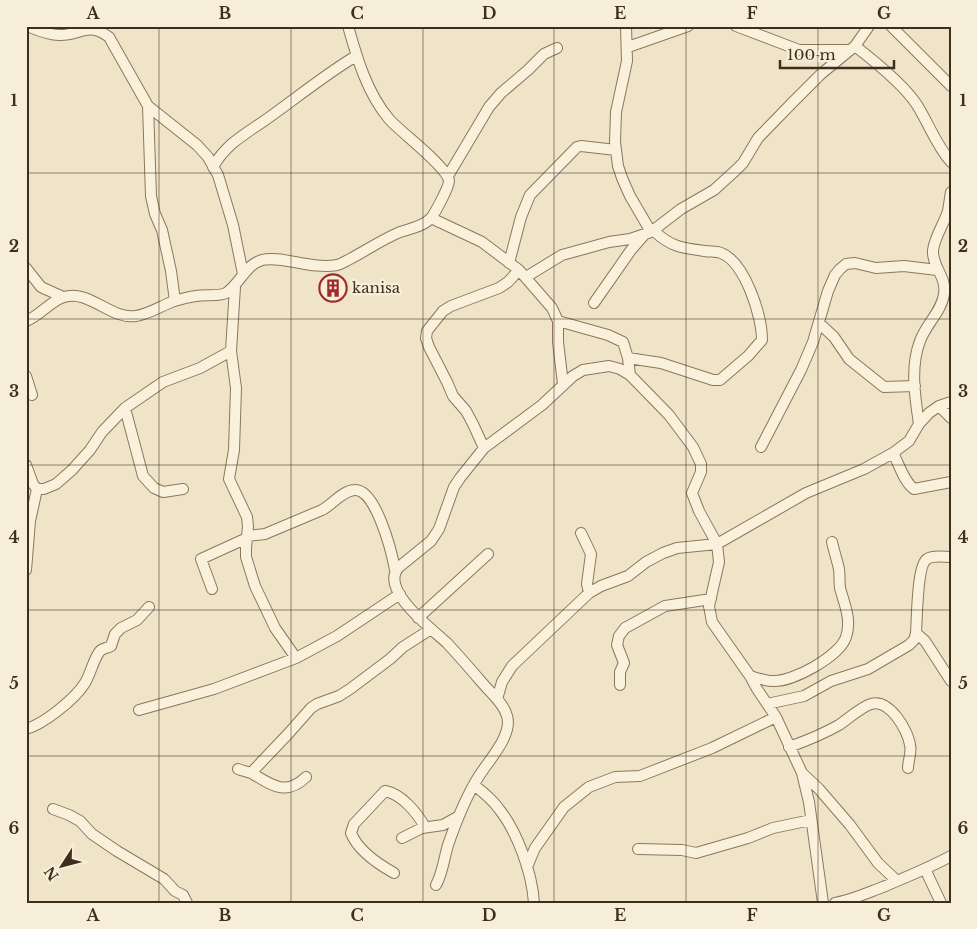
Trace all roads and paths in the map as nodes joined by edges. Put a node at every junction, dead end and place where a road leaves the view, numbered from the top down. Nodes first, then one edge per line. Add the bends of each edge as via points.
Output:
1 (27, 26) edge
2 (348, 26) edge
3 (626, 26) edge
4 (688, 26) edge
5 (736, 26) edge
6 (869, 26) edge
7 (891, 26) edge
8 (628, 47) junction
9 (557, 48) dead end
10 (851, 48) junction
11 (356, 56) junction
12 (951, 86) edge
13 (148, 106) junction
14 (616, 150) junction
15 (951, 162) edge
16 (213, 167) junction
17 (448, 176) junction
18 (951, 192) edge
19 (430, 218) junction
20 (650, 233) junction
21 (509, 263) junction
22 (26, 268) edge
23 (937, 270) junction
24 (243, 274) junction
25 (522, 274) junction
26 (234, 287) junction
27 (64, 297) junction
28 (175, 301) junction
29 (594, 303) dead end
30 (26, 321) edge
31 (558, 321) junction
32 (819, 323) junction
33 (230, 351) junction
34 (628, 358) junction
35 (630, 375) junction
36 (26, 376) edge
37 (563, 384) junction
38 (915, 386) junction
39 (32, 395) dead end
40 (951, 402) edge
41 (939, 406) junction
42 (125, 408) junction
43 (951, 418) edge
44 (919, 424) junction
45 (761, 447) dead end
46 (484, 448) junction
47 (893, 454) junction
48 (26, 465) edge
49 (951, 482) edge
50 (37, 489) junction
51 (182, 489) dead end
52 (581, 533) dead end
53 (247, 537) junction
54 (832, 542) dead end
55 (718, 544) junction
56 (488, 554) dead end
57 (951, 557) edge
58 (26, 570) edge
59 (395, 570) junction
60 (212, 589) dead end
61 (400, 594) junction
62 (589, 594) junction
63 (711, 599) junction
64 (149, 608) dead end
65 (418, 618) junction
66 (430, 629) junction
67 (916, 633) junction
68 (296, 658) junction
69 (750, 676) junction
70 (951, 681) edge
71 (620, 685) dead end
72 (497, 700) junction
73 (767, 704) junction
74 (139, 710) dead end
75 (776, 717) junction
76 (26, 729) edge
77 (789, 747) junction
78 (908, 768) dead end
79 (238, 769) dead end
80 (251, 773) junction
81 (802, 773) junction
82 (306, 777) dead end
83 (474, 784) junction
84 (54, 809) dead end
85 (459, 816) junction
86 (811, 820) junction
87 (425, 827) junction
88 (402, 838) dead end
89 (638, 849) dead end
90 (951, 856) edge
91 (527, 867) junction
92 (925, 870) junction
93 (394, 873) dead end
94 (898, 881) junction
95 (436, 884) dead end
96 (187, 903) edge
97 (534, 903) edge
98 (823, 903) edge
99 (835, 903) edge
100 (941, 903) edge

1 - 13 street via 60,35 99,30 115,46
2 - 11 street
3 - 8 street
4 - 8 street
5 - 10 street via 798,50
6 - 10 street
7 - 12 street
8 - 14 street via 628,61 616,112
9 - 17 street via 544,54 489,107
10 - 15 street via 873,60 910,95
10 - 20 street via 758,138 743,163 728,179
11 - 16 street via 233,141
11 - 17 street via 376,101 390,120
13 - 16 street via 197,145
13 - 28 street via 151,196 162,230
14 - 20 street via 618,166 630,196
14 - 21 street via 577,147 530,196
16 - 24 street via 233,225
17 - 19 street via 447,189
18 - 23 street via 933,251
19 - 21 street via 482,242
19 - 24 street via 338,265 313,266 262,260
20 - 25 street via 562,255
20 - 29 street via 631,250
20 - 34 street via 674,246 721,253 732,262 742,274 756,304 762,340 720,380 661,363
21 - 25 street
22 - 27 street via 41,287
23 - 32 street via 846,264 835,275
23 - 38 street via 943,278 945,292 920,340 915,361
24 - 26 street
25 - 31 street via 552,308
25 - 46 street via 499,288 442,311 427,331 429,347 446,382 466,411
26 - 28 street via 224,294
26 - 33 street
27 - 28 street via 85,299 127,316 146,314
27 - 30 street
31 - 34 street via 619,339
31 - 37 street
32 - 38 street via 874,381 884,387
32 - 45 street via 801,370
33 - 42 street via 200,368 163,382
33 - 53 street via 236,388 234,450 229,479 247,517
34 - 35 street
35 - 37 street via 609,366 583,370
35 - 55 street via 669,415 693,447 701,472 692,493
36 - 39 street
37 - 46 street via 542,406
38 - 44 street
40 - 41 street
41 - 43 street
41 - 44 street
42 - 50 street via 72,470 56,484
42 - 51 street via 143,476 163,492
44 - 47 street via 909,441
46 - 59 street via 460,478 431,541
47 - 49 street via 906,481 914,489
47 - 55 street via 806,493
48 - 50 street
50 - 58 street via 30,521
52 - 62 street via 591,554
53 - 59 street via 265,534 331,506 348,491 359,490 381,520
53 - 60 street via 202,559
53 - 68 street via 246,557 255,586 275,628
54 - 69 street via 847,615 846,638 837,650 818,664 794,676 772,682
55 - 62 street via 677,548 663,553 628,576
55 - 63 street via 719,562
56 - 65 street
57 - 67 street via 928,558 922,564
59 - 61 street via 395,583
61 - 65 street
61 - 68 street via 337,636
62 - 72 street via 512,666 502,682
63 - 69 street via 712,622
63 - 71 street via 665,606 626,628 619,636 618,645 624,663
64 - 76 street via 115,634 111,646 100,652 90,675 77,692 36,726
65 - 66 street
66 - 72 street via 461,658
66 - 80 street via 350,689 310,708
67 - 70 street via 925,641
67 - 73 street via 909,645 868,669 831,681 804,696
68 - 74 street via 214,689
69 - 73 street
72 - 83 street via 507,715 506,734
73 - 75 street
75 - 77 street
75 - 91 street via 712,748 640,776 615,777 589,787 564,807 535,848
77 - 78 street via 815,737 872,703 881,703 902,724 911,745
77 - 81 street
79 - 80 street
80 - 82 street via 277,788 295,785
81 - 86 street
81 - 94 street via 850,825 878,863
83 - 85 street
83 - 91 street via 499,808
84 - 96 street via 69,814 92,834 164,879 183,895
85 - 87 street via 443,825
85 - 95 street
86 - 89 street via 773,828 696,853
86 - 98 street
87 - 88 street
87 - 93 street via 412,807 385,791 354,824 351,833 354,842
90 - 92 street
91 - 97 street
92 - 94 street
92 - 100 street
94 - 99 street

